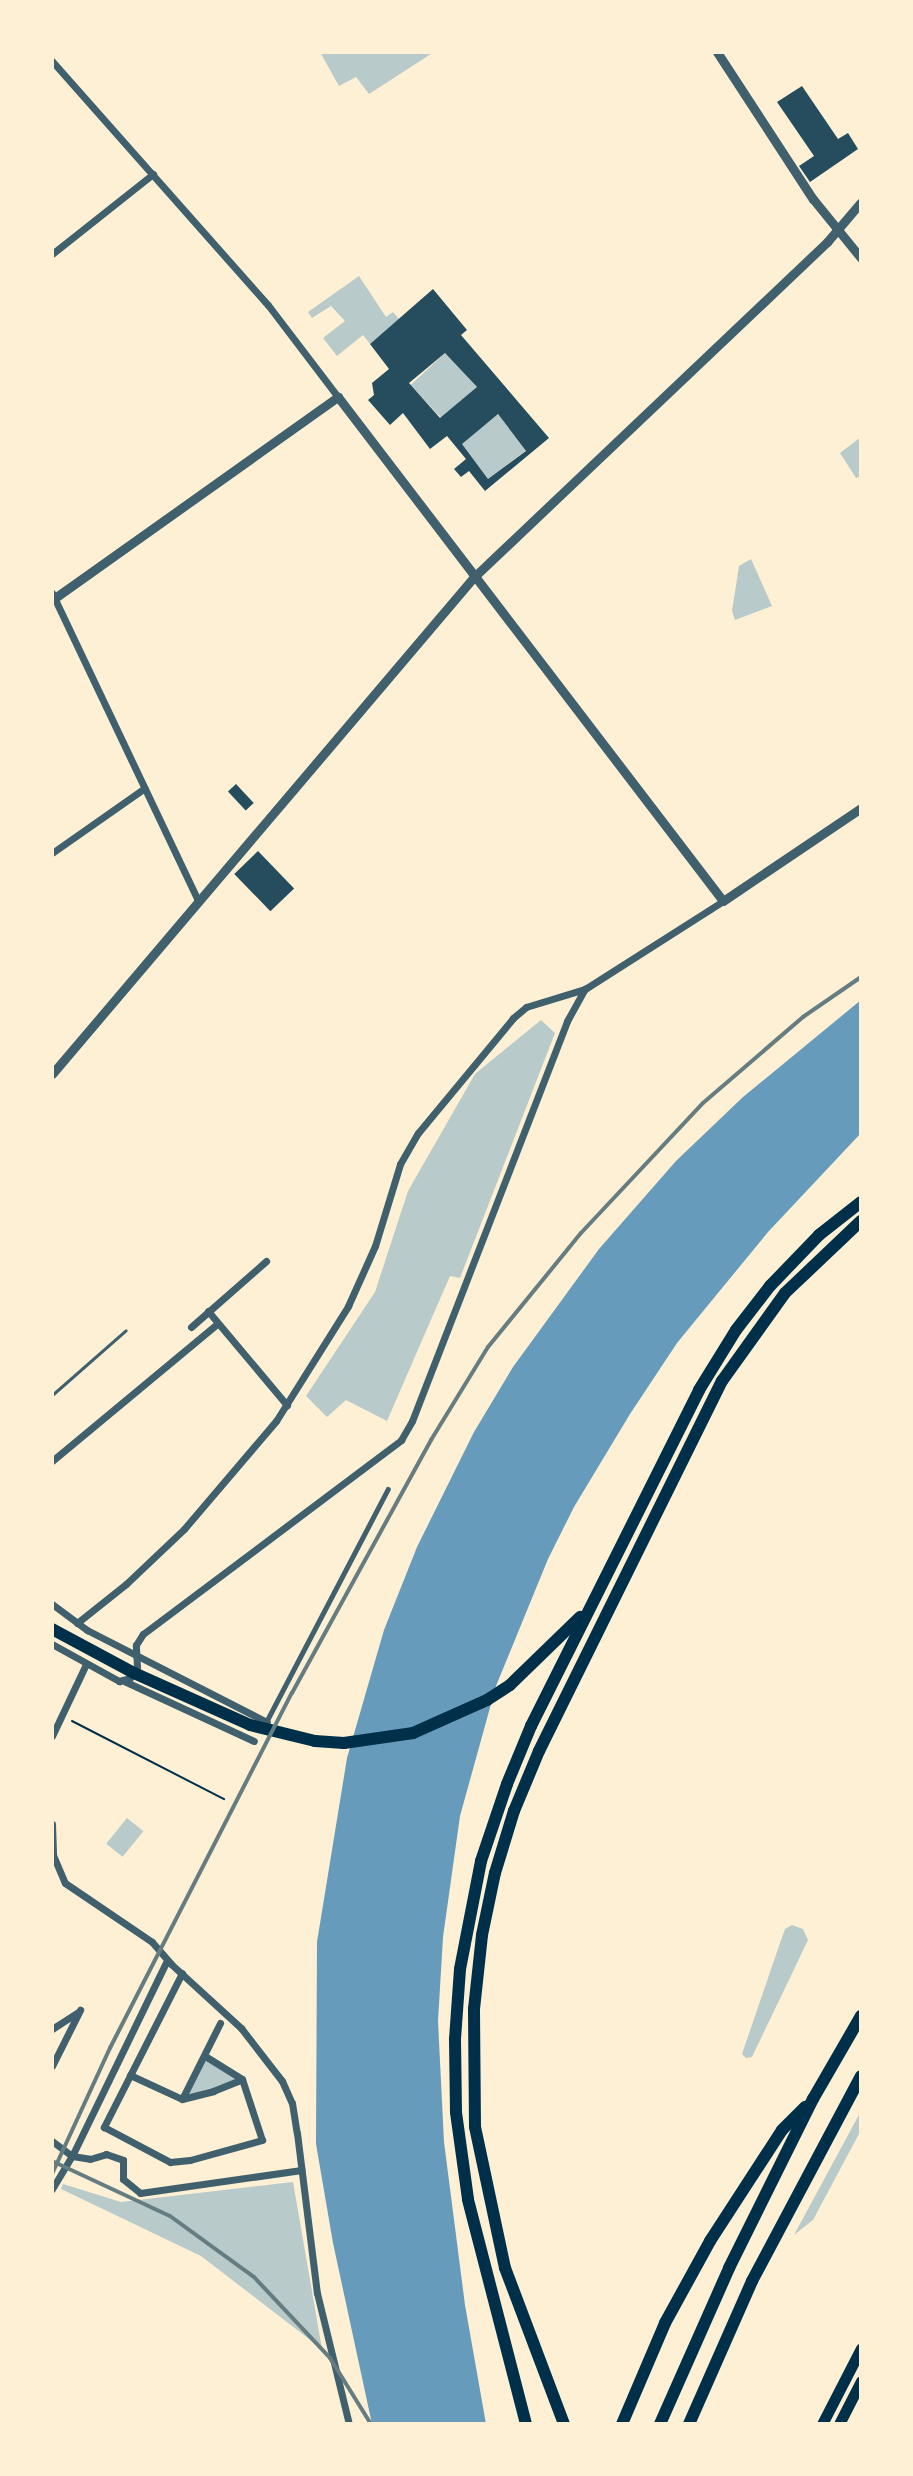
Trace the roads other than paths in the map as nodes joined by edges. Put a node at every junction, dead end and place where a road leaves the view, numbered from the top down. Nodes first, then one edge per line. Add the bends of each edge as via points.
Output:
1 (717, 52) edge
2 (52, 61) edge
3 (153, 174) junction
4 (861, 202) edge
5 (837, 232) junction
6 (52, 254) edge
7 (861, 258) edge
8 (338, 397) junction
9 (474, 577) junction
10 (53, 597) edge
11 (145, 788) junction
12 (861, 808) edge
13 (52, 853) edge
14 (198, 901) junction
15 (723, 901) junction
16 (585, 989) junction
17 (52, 1074) edge
18 (861, 1202) edge
19 (861, 1221) edge
20 (266, 1261) dead end
21 (208, 1311) junction
22 (217, 1324) junction
23 (191, 1327) dead end
24 (126, 1330) dead end
25 (52, 1395) edge
26 (287, 1405) junction
27 (52, 1461) edge
28 (388, 1489) dead end
29 (52, 1604) edge
30 (590, 1607) junction
31 (77, 1623) junction
32 (52, 1629) edge
33 (52, 1644) edge
34 (137, 1658) junction
35 (86, 1664) junction
36 (124, 1681) junction
37 (267, 1722) junction
38 (52, 1736) edge
39 (254, 1741) joint
40 (52, 1824) edge
41 (167, 1960) junction
42 (182, 1973) junction
43 (861, 2016) edge
44 (220, 2023) dead end
45 (52, 2029) edge
46 (205, 2056) junction
47 (52, 2066) edge
48 (130, 2075) junction
49 (861, 2076) edge
50 (242, 2079) junction
51 (182, 2099) junction
52 (813, 2099) junction
53 (52, 2141) edge
54 (72, 2156) junction
55 (301, 2170) junction
56 (52, 2189) edge
57 (861, 2348) edge
58 (861, 2381) edge
59 (349, 2424) edge
60 (526, 2424) edge
61 (564, 2424) edge
62 (622, 2424) edge
63 (660, 2424) edge
64 (689, 2424) edge
65 (822, 2424) edge
66 (839, 2424) edge

1 - 5 street
2 - 3 street
3 - 6 street
3 - 8 street via 268,305
4 - 5 street
5 - 7 street
5 - 9 street
8 - 9 street
8 - 10 street
9 - 14 street
9 - 15 street
10 - 11 street
11 - 13 street
11 - 14 street
12 - 15 street
14 - 17 street
15 - 16 street
16 - 26 street via 526,1007 513,1018 418,1133 400,1164 375,1246 348,1306
16 - 34 street via 567,1021 401,1440 143,1634 136,1645
18 - 30 highway via 786,1268 723,1350
19 - 61 highway via 785,1293 722,1381 539,1751 495,1873 474,2009 475,2127 505,2268
20 - 21 street
21 - 22 street
21 - 23 street
22 - 26 street
22 - 27 street
24 - 25 lane
26 - 31 street via 184,1529
28 - 37 street
29 - 31 street
30 - 32 highway via 510,1685 447,1720 413,1733 330,1742 250,1725
30 - 60 highway via 518,1755 493,1822 471,1900 457,2003 456,2112 468,2199
31 - 34 street
33 - 35 street
34 - 36 street via 137,1667
34 - 37 street
35 - 36 street
35 - 38 street
36 - 39 street
37 - 39 street
40 - 41 street via 53,1855 65,1883 152,1942
41 - 42 street
41 - 54 street
42 - 48 street
42 - 55 street via 249,2036 282,2081 292,2103
43 - 52 highway
44 - 46 street
45 - 47 street via 80,2010
46 - 50 street
46 - 51 street
48 - 50 street via 104,2127 170,2162 262,2140
48 - 51 street
49 - 64 highway via 752,2281
50 - 51 street
52 - 62 highway via 782,2130 710,2241 665,2323
52 - 63 highway via 729,2268
53 - 54 street
54 - 55 street via 90,2159 106,2154 123,2160 123,2179 140,2193
54 - 56 street
55 - 59 street via 317,2293
57 - 65 main road
58 - 66 main road

